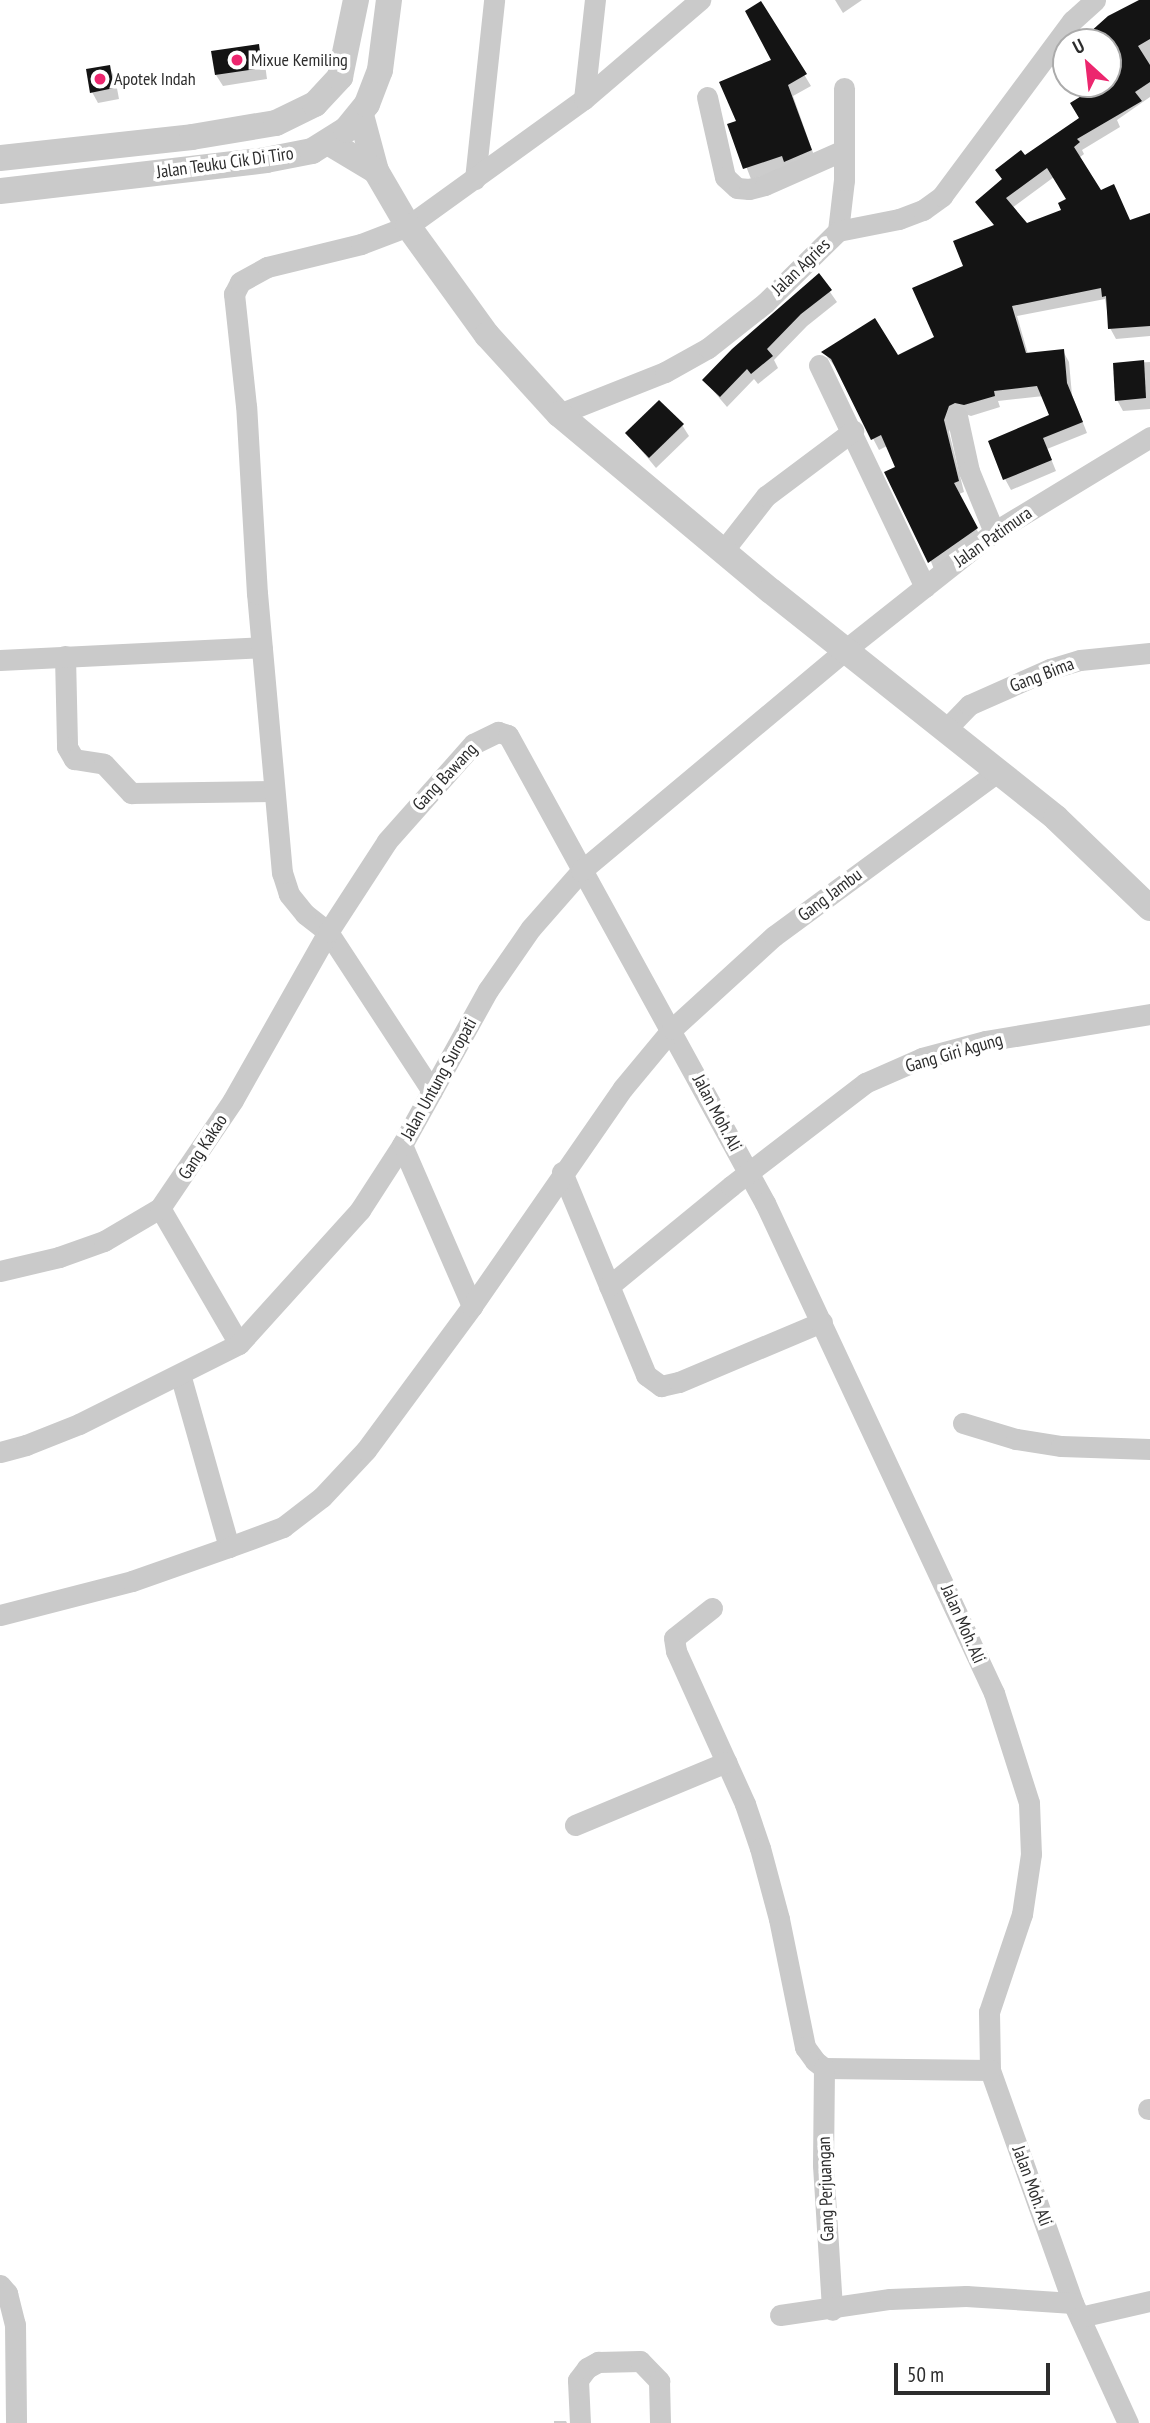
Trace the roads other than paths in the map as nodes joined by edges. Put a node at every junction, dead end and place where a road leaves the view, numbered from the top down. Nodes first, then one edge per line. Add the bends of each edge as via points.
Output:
1 (356, 0) edge
2 (389, 0) edge
3 (494, 0) edge
4 (595, 0) edge
5 (700, 0) edge
6 (1095, 0) edge
7 (844, 88) dead end
8 (706, 97) dead end
9 (583, 99) junction
10 (361, 115) junction
11 (328, 142) junction
12 (844, 150) junction
13 (0, 158) edge
14 (376, 171) junction
15 (475, 179) junction
16 (0, 191) edge
17 (408, 226) junction
18 (838, 231) junction
19 (819, 365) dead end
20 (559, 414) junction
21 (957, 416) dead end
22 (853, 431) junction
23 (1150, 437) edge
24 (994, 532) junction
25 (723, 551) junction
26 (925, 587) junction
27 (262, 647) junction
28 (845, 650) junction
29 (1150, 653) edge
30 (65, 656) junction
31 (0, 660) edge
32 (947, 728) junction
33 (997, 772) junction
34 (274, 791) junction
35 (581, 871) junction
36 (1150, 908) edge
37 (328, 932) junction
38 (1150, 1014) edge
39 (672, 1029) junction
40 (432, 1091) junction
41 (402, 1145) junction
42 (562, 1172) junction
43 (749, 1174) junction
44 (160, 1208) junction
45 (0, 1271) edge
46 (609, 1286) junction
47 (472, 1306) junction
48 (821, 1322) junction
49 (239, 1344) junction
50 (180, 1374) junction
51 (963, 1423) dead end
52 (1150, 1449) edge
53 (0, 1452) edge
54 (229, 1547) junction
55 (712, 1608) dead end
56 (0, 1615) edge
57 (726, 1762) junction
58 (575, 1825) dead end
59 (824, 2067) junction
60 (990, 2070) junction
61 (0, 2285) edge
62 (1150, 2301) edge
63 (832, 2310) junction
64 (1077, 2310) junction
65 (780, 2315) dead end
66 (16, 2423) edge
67 (580, 2423) edge
68 (660, 2423) edge
69 (1128, 2423) edge

1 - 13 street, Jalan Teuku Cik Di Tiro via 340,77 315,104 276,123
2 - 10 street, Jalan Teuku Cik Di Tiro via 380,69
3 - 15 street
4 - 9 street
5 - 9 street
6 - 18 street, Jalan Agries via 1072,21 942,196 899,219
7 - 12 street
8 - 12 street via 725,177 737,188 765,185
9 - 15 street
10 - 11 street, Jalan Teuku Cik Di Tiro
10 - 14 street
11 - 14 street
11 - 16 street, Jalan Teuku Cik Di Tiro via 312,151 266,160
12 - 18 street
14 - 17 street
15 - 17 street
17 - 20 street via 487,335
17 - 27 street via 361,244 267,267 240,282 234,294
18 - 20 street, Jalan Agries via 765,303 708,348 665,372
19 - 22 street
20 - 25 street
21 - 24 street via 970,471
22 - 25 street via 766,496
22 - 26 street
23 - 24 street, Jalan Patimura
24 - 26 street, Jalan Patimura
25 - 28 street
26 - 28 street, Jalan Patimura
27 - 30 street
27 - 34 street
28 - 32 street
28 - 35 street, Jalan Untung Suropati
29 - 32 street, Gang Bima via 1080,660 1050,669 969,705
30 - 31 street
30 - 34 street via 67,747 74,759 104,764 131,793
32 - 33 street
33 - 36 street via 1056,818
33 - 39 street, Gang Jambu via 774,936
34 - 37 street via 282,873 289,894
35 - 37 street, Gang Bawang via 518,750 508,735 498,732 473,744 387,841
35 - 39 street, Jalan Moh. Ali
35 - 40 street, Jalan Untung Suropati via 531,928 488,990
37 - 40 street
37 - 44 street, Gang Kakao via 233,1100
38 - 43 street, Gang Giri Agung via 985,1041 922,1058 865,1083
39 - 42 street, Gang Jambu
39 - 43 street, Jalan Moh. Ali
40 - 41 street, Jalan Untung Suropati
41 - 47 street
41 - 49 street, Jalan Untung Suropati via 360,1210
42 - 46 street
42 - 47 street, Gang Jambu
43 - 46 street, Gang Giri Agung
43 - 48 street, Jalan Moh. Ali
44 - 45 street, Gang Kakao via 104,1241
44 - 49 street
46 - 48 street via 646,1375 661,1386
47 - 54 street, Gang Jambu via 366,1450 322,1497 283,1527
48 - 60 street, Jalan Moh. Ali via 994,1693 1029,1803 1031,1854 1022,1914 989,2012
49 - 50 street, Jalan Untung Suropati
50 - 53 street, Jalan Untung Suropati via 79,1424
50 - 54 street
51 - 52 street via 1061,1446
54 - 56 street, Gang Jambu via 132,1581
55 - 57 street via 674,1638
57 - 58 street
57 - 59 street via 745,1804 766,1872 801,2033 815,2061
59 - 60 street
59 - 63 street, Gang Perjuangan via 823,2165
60 - 64 street, Jalan Moh. Ali
61 - 66 street via 7,2293 15,2323
62 - 64 street
63 - 64 street via 890,2299 966,2296
63 - 65 street
64 - 69 street, Jalan Moh. Ali
67 - 68 street via 578,2380 587,2368 598,2362 640,2361 659,2381

